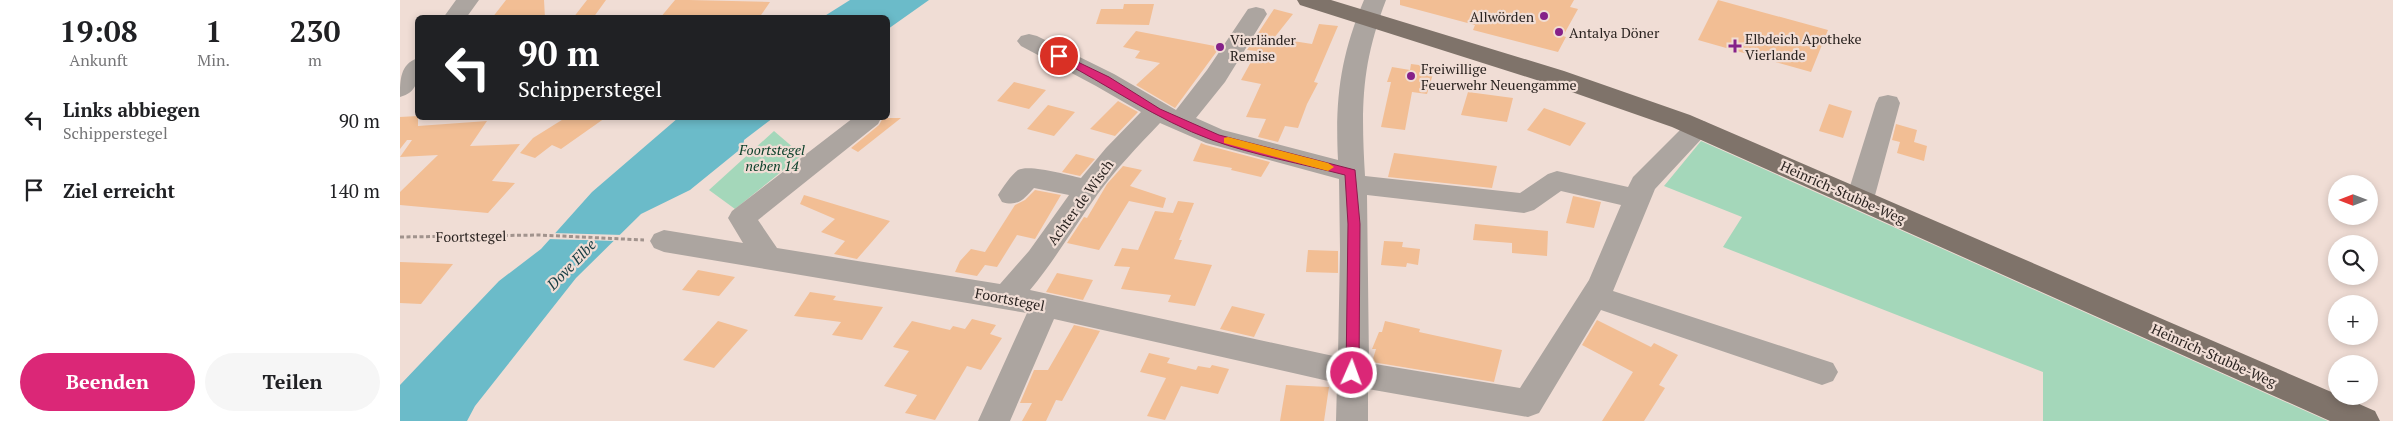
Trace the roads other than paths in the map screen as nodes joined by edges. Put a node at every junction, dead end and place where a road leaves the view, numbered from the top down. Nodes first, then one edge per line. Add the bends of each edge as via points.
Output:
1 (468, 0) edge
2 (1308, 0) edge
3 (1371, 9) edge
4 (1256, 14) dead end
5 (456, 15) edge
6 (1028, 40) dead end
7 (415, 70) edge
8 (400, 88) edge
9 (1888, 103) dead end
10 (1168, 116) junction
11 (866, 120) edge
12 (1697, 128) junction
13 (1351, 178) junction
14 (1087, 189) junction
15 (1012, 195) dead end
16 (1638, 199) junction
17 (1860, 199) junction
18 (664, 241) dead end
19 (767, 257) junction
20 (1594, 296) junction
21 (1007, 297) junction
22 (1045, 305) junction
23 (1822, 372) dead end
24 (1352, 373) junction
25 (994, 421) edge
26 (1352, 421) edge
27 (2364, 421) edge

1 - 5 street
2 - 3 main road, Heinrich-Stubbe-Weg
3 - 12 main road, Heinrich-Stubbe-Weg
3 - 13 street via 1354,61 1349,91
4 - 10 street, Achter de Wisch via 1216,76
6 - 10 street
7 - 8 street
9 - 17 street
10 - 13 street via 1215,138
10 - 14 street, Achter de Wisch via 1115,154
11 - 19 street via 742,218
12 - 16 street via 1643,184
12 - 17 main road, Heinrich-Stubbe-Weg
13 - 16 street via 1524,204 1557,181
13 - 24 street via 1355,287
14 - 15 street via 1028,177
14 - 21 street, Achter de Wisch via 1039,259
16 - 20 street
17 - 27 main road, Heinrich-Stubbe-Weg
18 - 19 street, Foortstegel
19 - 21 street, Foortstegel
20 - 23 street
20 - 24 street, Foortstegel via 1528,403
21 - 22 street, Foortstegel
22 - 24 street, Foortstegel
22 - 25 street
24 - 26 street

